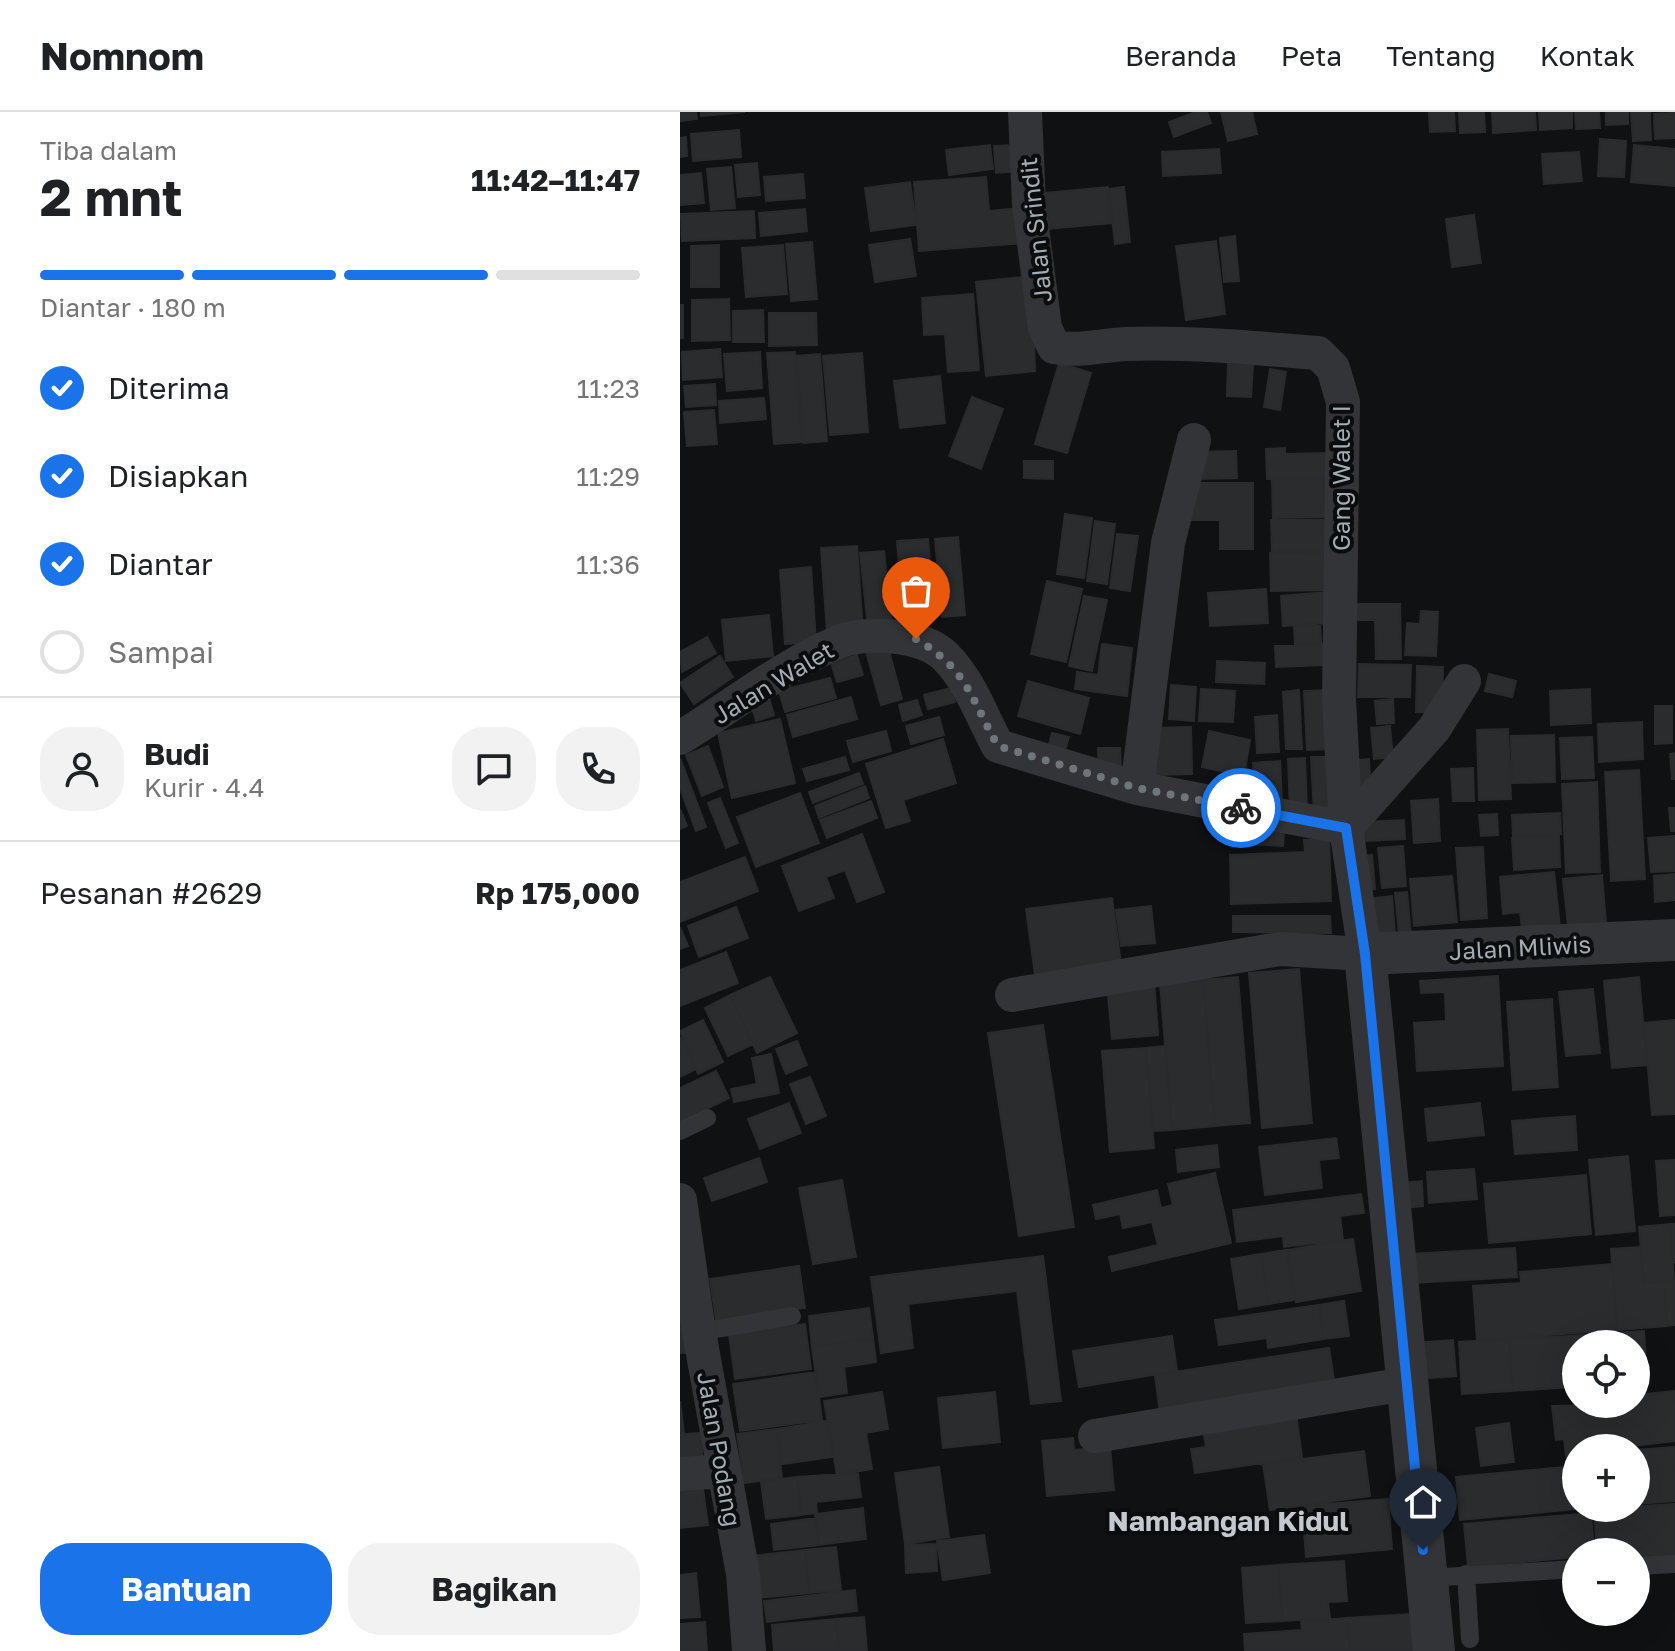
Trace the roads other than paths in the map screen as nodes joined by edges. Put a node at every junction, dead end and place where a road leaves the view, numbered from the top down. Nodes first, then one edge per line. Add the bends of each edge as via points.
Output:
1 (1025, 112) edge
2 (1054, 347) joint
3 (1194, 440) dead end
4 (1464, 681) dead end
5 (680, 738) edge
6 (1137, 788) junction
7 (1346, 828) junction
8 (1675, 940) edge
9 (1365, 954) junction
10 (1012, 995) dead end
11 (707, 1118) dead end
12 (680, 1131) edge
13 (680, 1200) edge
14 (792, 1316) dead end
15 (699, 1332) junction
16 (1405, 1384) junction
17 (1095, 1436) dead end
18 (724, 1471) junction
19 (680, 1474) edge
20 (1675, 1564) edge
21 (1650, 1565) edge
22 (1562, 1570) edge
23 (1446, 1576) junction
24 (1452, 1645) edge
25 (749, 1651) edge

1 - 2 street, Jalan Srindit via 1029,204 1045,328
2 - 7 street, Gang Walet I via 1127,344 1318,353 1333,368 1343,402 1339,700
3 - 6 street via 1168,543
4 - 7 street via 1434,729
5 - 6 street, Jalan Walet via 839,641 916,639 945,655 1005,749
6 - 7 street, Jalan Walet
7 - 9 street
8 - 9 street, Jalan Mliwis
9 - 10 street via 1280,949
9 - 16 street
11 - 12 lane
13 - 15 street, Jalan Podang
14 - 15 lane
15 - 18 street, Jalan Podang
16 - 17 street
16 - 23 street
18 - 19 street
18 - 25 street, Jalan Podang via 743,1574
20 - 21 lane
22 - 23 lane
23 - 24 street

